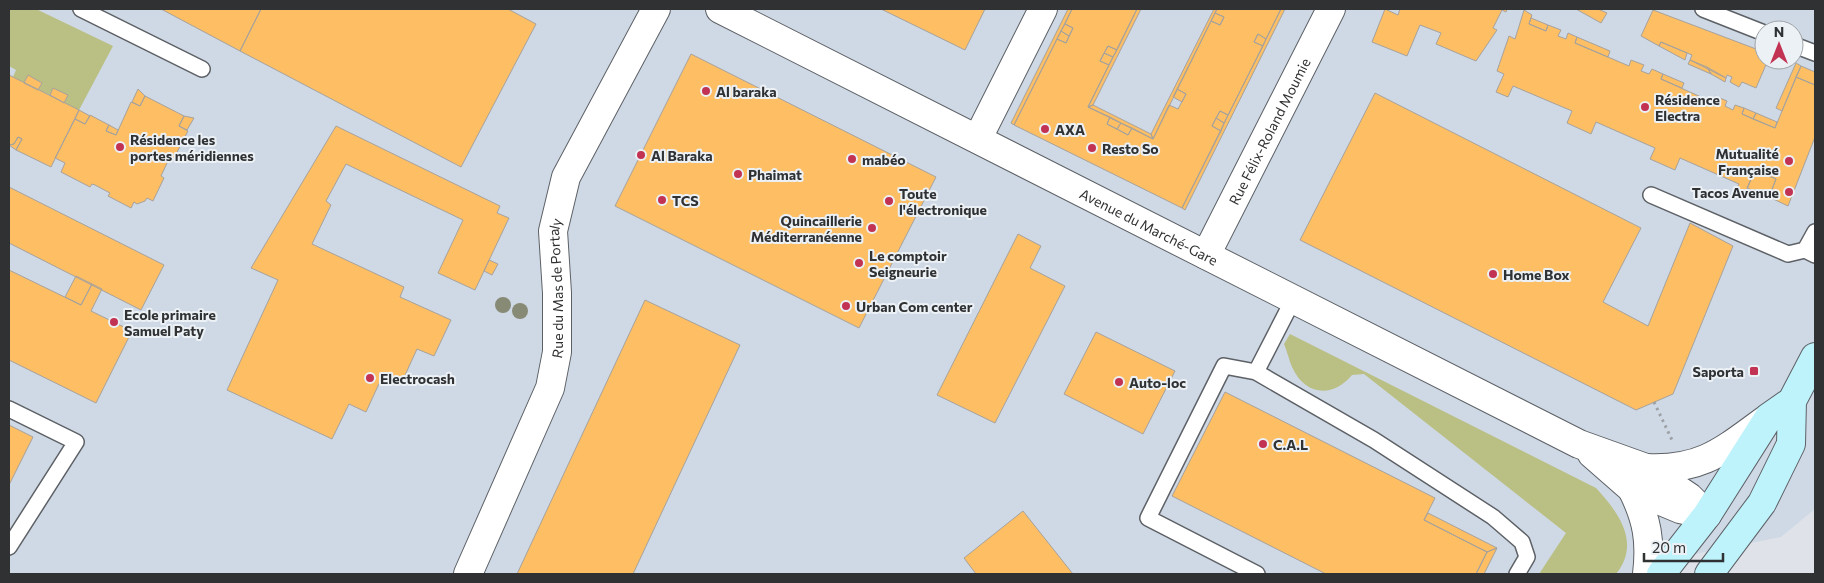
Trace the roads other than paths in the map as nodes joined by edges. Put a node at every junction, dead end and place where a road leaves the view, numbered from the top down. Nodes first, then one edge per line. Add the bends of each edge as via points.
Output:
1 (80, 9) edge
2 (656, 9) edge
3 (720, 9) edge
4 (1043, 9) edge
5 (1331, 9) edge
6 (1703, 9) edge
7 (1754, 29) edge
8 (202, 68) dead end
9 (978, 138) junction
10 (1651, 195) dead end
11 (1815, 232) edge
12 (1810, 253) edge
13 (1206, 255) junction
14 (1294, 298) junction
15 (1815, 357) edge
16 (1256, 372) junction
17 (1792, 401) junction
18 (9, 409) edge
19 (1770, 417) junction
20 (1639, 478) junction
21 (1707, 515) junction
22 (1738, 535) junction
23 (9, 547) edge
24 (468, 574) edge
25 (1257, 574) edge
26 (1516, 574) edge
27 (1647, 574) edge
28 (1661, 574) edge
29 (1710, 574) edge

1 - 8 lane
2 - 24 street, Rue du Mas de Portaly via 566,177 553,231 557,293 555,369 550,388
3 - 9 street, Avenue du Marché-Gare
4 - 9 street
5 - 13 street, Rue Félix-Roland Moumie
6 - 7 lane
9 - 13 street, Avenue du Marché-Gare
10 - 12 lane via 1788,254
11 - 12 lane
13 - 14 street, Avenue du Marché-Gare
14 - 16 lane
14 - 20 street, Avenue du Marché-Gare via 1580,444
15 - 17 main road
16 - 25 lane via 1224,366 1148,518
16 - 26 lane via 1374,440 1493,517 1522,542 1527,556
17 - 19 main road
17 - 22 main road via 1791,444 1762,503
18 - 23 lane via 76,442
19 - 20 street via 1709,459
19 - 21 main road
20 - 21 street, Avenue du Marché-Gare via 1680,509
20 - 27 street, Avenue du Marché-Gare via 1648,530
21 - 22 main road
21 - 28 main road
22 - 29 main road

